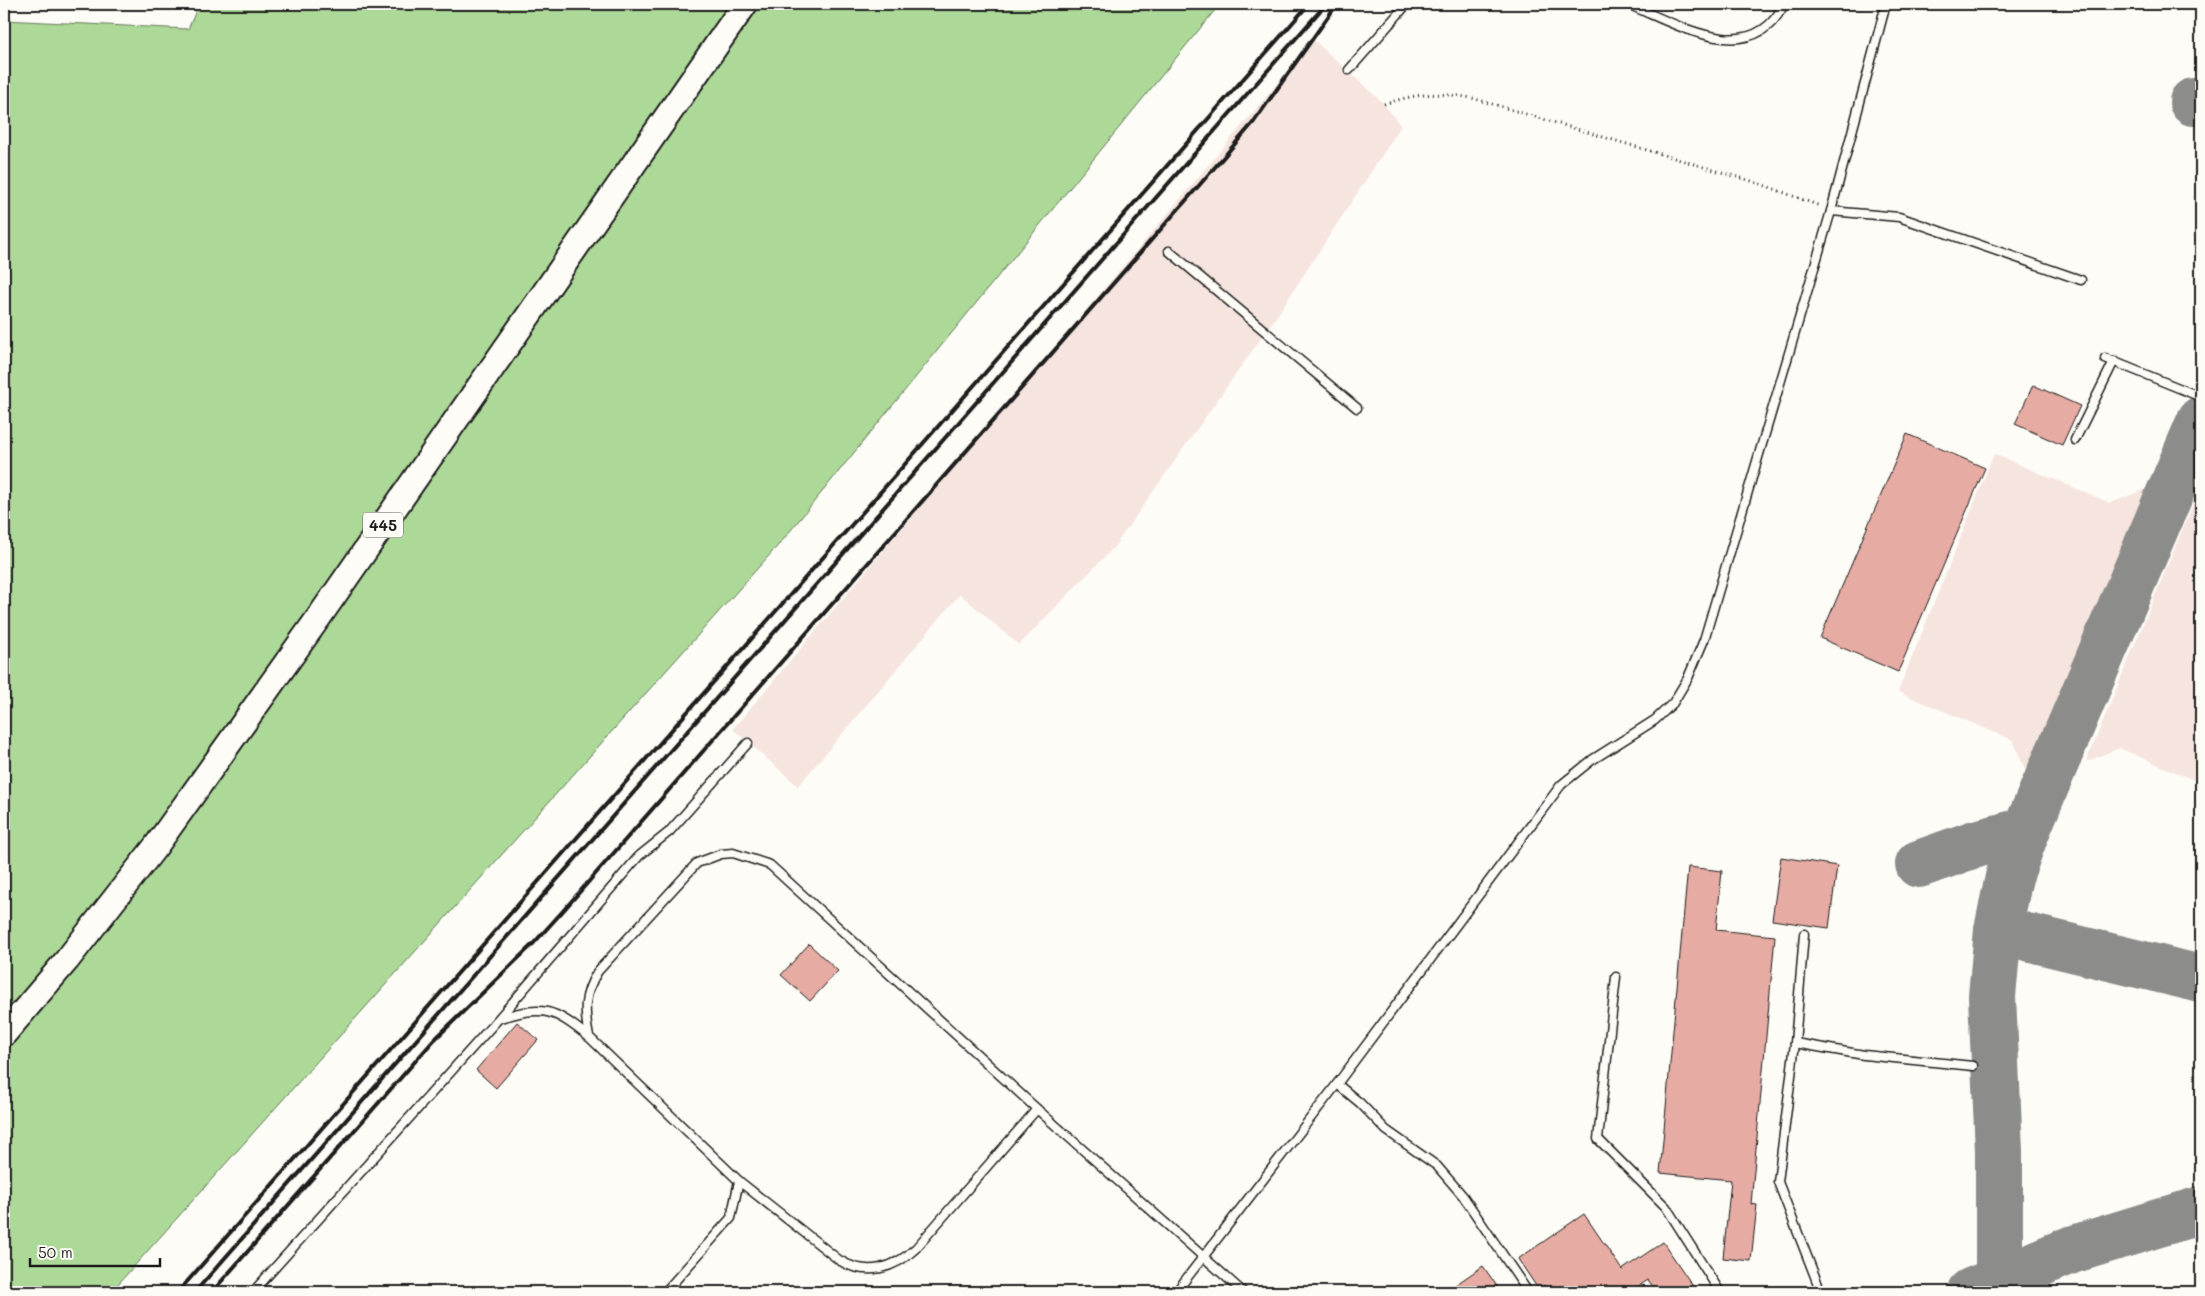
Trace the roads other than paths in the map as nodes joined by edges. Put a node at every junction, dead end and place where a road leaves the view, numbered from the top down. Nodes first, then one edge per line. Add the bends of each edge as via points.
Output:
1 (746, 4) edge
2 (1407, 4) edge
3 (1627, 4) edge
4 (1784, 4) edge
5 (1886, 4) edge
6 (1349, 70) dead end
7 (1831, 210) junction
8 (1169, 251) dead end
9 (2081, 280) dead end
10 (2105, 358) dead end
11 (2114, 361) junction
12 (2201, 397) edge
13 (1357, 408) dead end
14 (2075, 440) dead end
15 (748, 743) dead end
16 (1804, 934) dead end
17 (1616, 977) dead end
18 (499, 1018) junction
19 (4, 1034) edge
20 (589, 1037) junction
21 (1796, 1043) junction
22 (1973, 1066) dead end
23 (1337, 1084) junction
24 (1037, 1109) junction
25 (739, 1181) junction
26 (1203, 1256) junction
27 (253, 1292) edge
28 (665, 1292) edge
29 (1176, 1292) edge
30 (1243, 1292) edge
31 (1528, 1292) edge
32 (1720, 1292) edge
33 (1821, 1292) edge

1 - 19 main road, 445 via 156,846
2 - 6 lane
3 - 4 lane via 1707,36 1734,40 1762,31
5 - 7 lane
7 - 9 lane via 1899,217
7 - 23 lane via 1704,640 1688,678 1673,703 1655,720 1592,760 1561,785
8 - 13 lane
10 - 11 lane
11 - 12 lane
11 - 14 lane
15 - 18 lane via 669,832 639,856
16 - 21 lane
17 - 32 lane via 1598,1138 1666,1207
18 - 20 lane via 528,1010 554,1013
18 - 27 lane
20 - 24 lane via 584,1008 590,984 598,971 697,863 733,853 770,865
20 - 25 lane
21 - 22 lane via 1864,1055
21 - 33 lane via 1778,1182
23 - 26 lane
23 - 31 lane via 1386,1130 1438,1166 1463,1196
24 - 25 lane via 916,1248 882,1269 857,1269 838,1260
24 - 26 lane
25 - 28 lane via 730,1218
26 - 29 lane
26 - 30 lane

